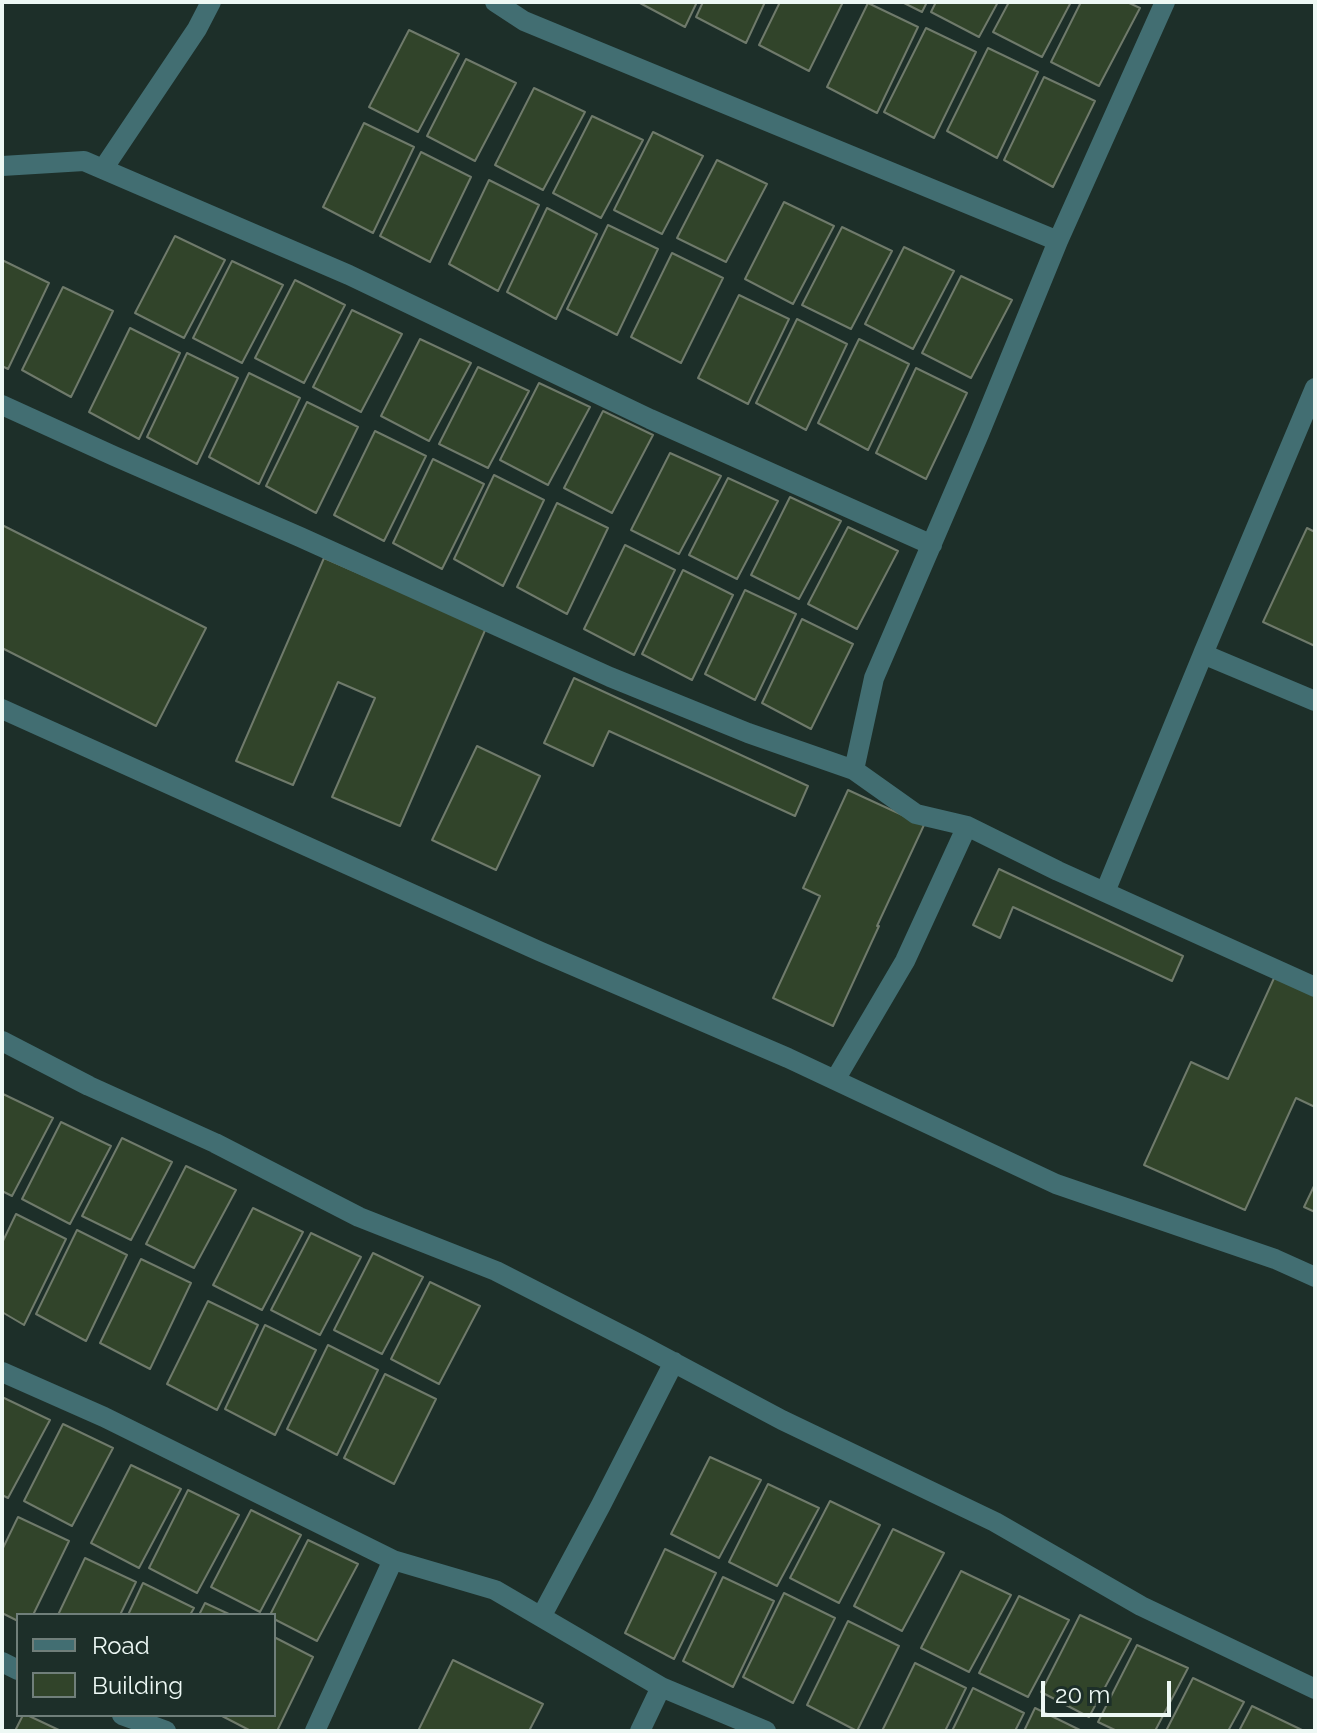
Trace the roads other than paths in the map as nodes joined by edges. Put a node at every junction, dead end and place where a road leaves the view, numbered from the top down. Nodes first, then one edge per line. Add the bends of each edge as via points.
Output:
1 (211, 2) edge
2 (495, 2) edge
3 (1165, 2) edge
4 (2, 166) edge
5 (103, 169) junction
6 (1058, 241) junction
7 (1315, 388) edge
8 (2, 405) edge
9 (932, 545) junction
10 (1203, 654) junction
11 (1315, 701) edge
12 (2, 709) edge
13 (854, 770) junction
14 (967, 826) junction
15 (1105, 892) junction
16 (1315, 987) edge
17 (2, 1041) edge
18 (835, 1080) junction
19 (1315, 1277) edge
20 (674, 1362) junction
21 (2, 1372) edge
22 (393, 1560) junction
23 (541, 1617) junction
24 (661, 1687) junction
25 (1315, 1689) edge
26 (128, 1717) edge
27 (166, 1731) edge
28 (315, 1731) edge
29 (640, 1731) edge
30 (766, 1731) edge

1 - 5 street
2 - 6 street via 524,21
3 - 6 street
4 - 5 street via 84,161
5 - 9 street via 349,275 650,419
6 - 9 street
7 - 10 street
8 - 13 street via 610,677
9 - 13 street via 874,678
10 - 11 street
10 - 15 street
12 - 18 street
13 - 14 street via 916,814
14 - 15 street
14 - 18 street via 905,961
15 - 16 street
17 - 20 street via 359,1217 496,1271
18 - 19 street via 1056,1184
20 - 23 street
20 - 25 street via 995,1522 1141,1606
21 - 22 street
22 - 23 street via 495,1590
22 - 28 street
23 - 24 street
24 - 29 street
24 - 30 street
26 - 27 street

